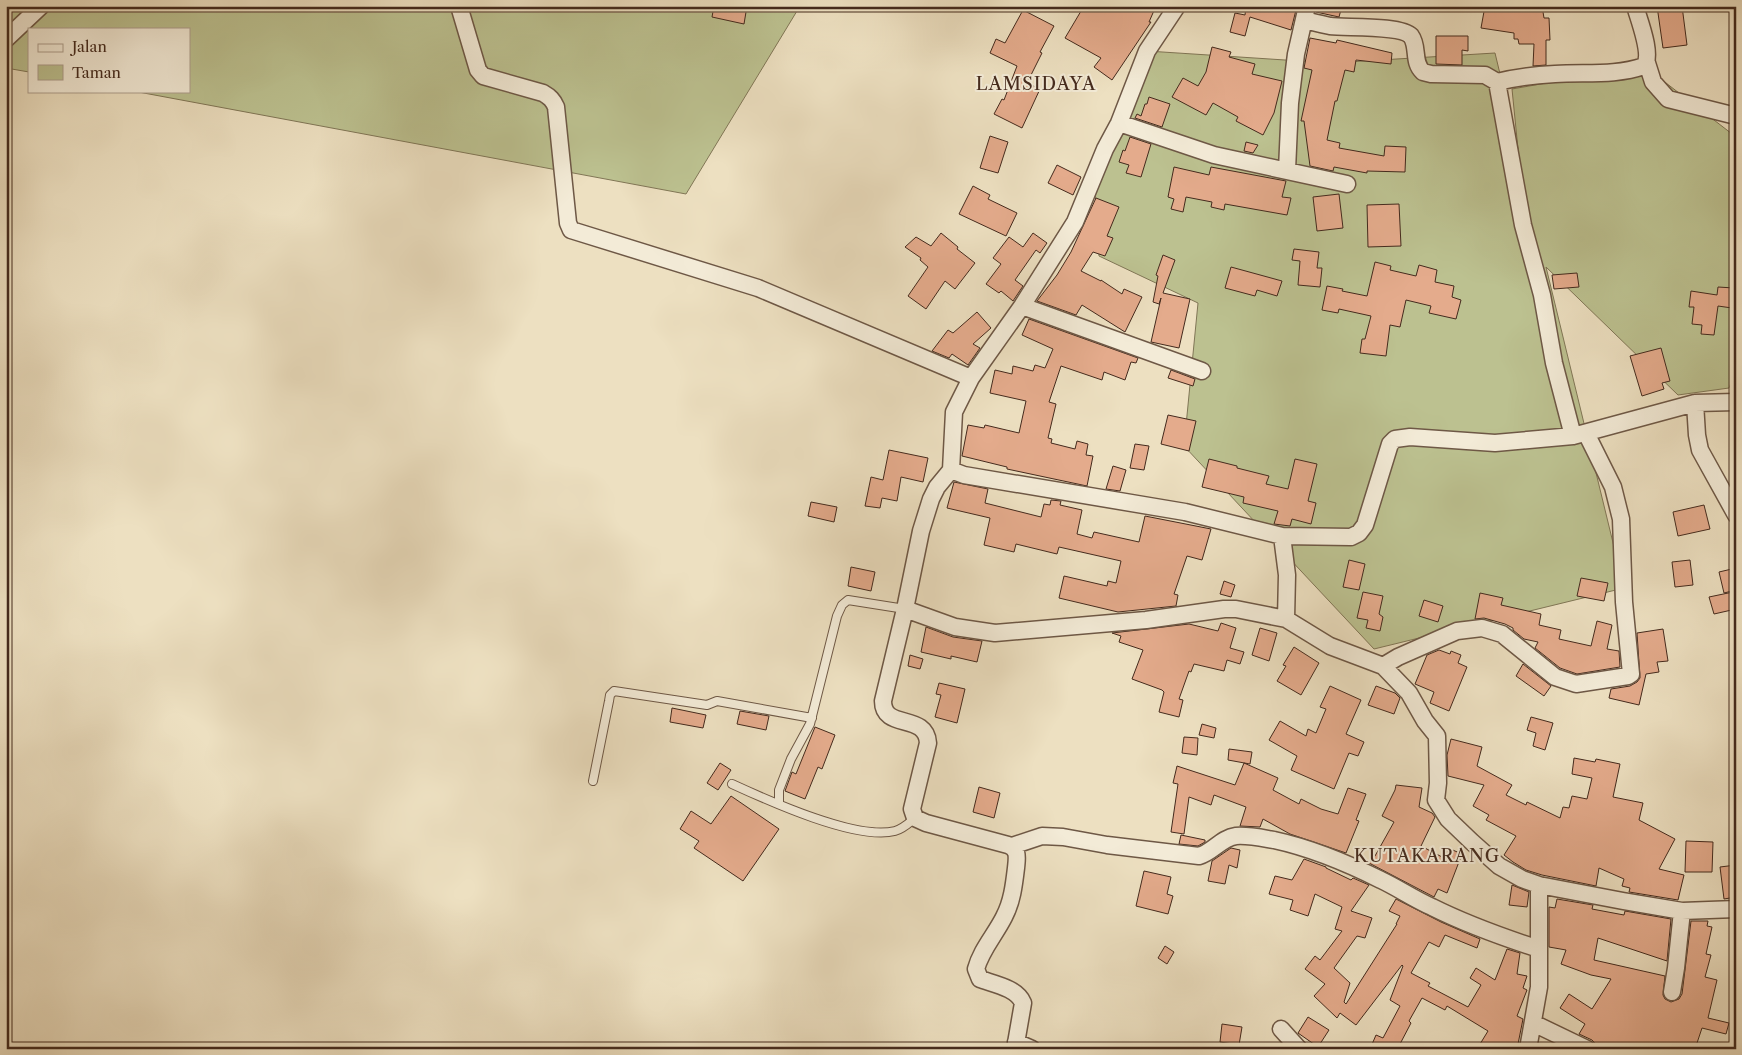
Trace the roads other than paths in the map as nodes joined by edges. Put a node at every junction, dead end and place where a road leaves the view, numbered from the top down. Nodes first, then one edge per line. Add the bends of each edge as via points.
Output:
1 (41, 6) edge
2 (459, 6) edge
3 (1177, 6) edge
4 (1635, 6) edge
5 (1305, 13) edge
6 (6, 38) edge
7 (1647, 63) junction
8 (1497, 82) junction
9 (1736, 116) edge
10 (1119, 124) junction
11 (1287, 170) junction
12 (1347, 184) dead end
13 (1022, 306) junction
14 (1202, 370) dead end
15 (971, 378) junction
16 (1736, 402) edge
17 (1695, 403) junction
18 (1580, 435) junction
19 (951, 470) junction
20 (1736, 515) edge
21 (1282, 536) junction
22 (905, 609) junction
23 (1286, 619) junction
24 (1383, 666) junction
25 (812, 718) junction
26 (593, 781) dead end
27 (732, 784) dead end
28 (779, 804) junction
29 (915, 818) junction
30 (1012, 846) junction
31 (1539, 885) junction
32 (1736, 909) edge
33 (1682, 912) junction
34 (1539, 949) junction
35 (1672, 992) dead end
36 (1533, 1023) junction
37 (1281, 1029) dead end
38 (1016, 1045) edge
39 (1032, 1049) edge
40 (1299, 1049) edge
41 (1528, 1049) edge
42 (1587, 1049) edge

1 - 6 street
2 - 15 street via 478,70 484,76 543,93 556,107 571,230 758,288
3 - 10 street via 1147,51
4 - 7 street via 1648,52
5 - 8 street via 1329,26 1403,31 1413,42 1416,63 1423,72 1485,75
5 - 11 street via 1290,102
7 - 8 street via 1636,69 1611,74 1556,74
7 - 9 street via 1653,82 1668,99
8 - 18 street via 1523,226 1542,295 1554,363
10 - 11 street via 1214,155
10 - 13 street via 1105,149 1075,222
11 - 12 street
13 - 14 street
13 - 15 street
15 - 19 street via 954,412
16 - 17 street
17 - 18 street
17 - 20 street via 1700,450
18 - 21 street via 1495,443 1410,437 1396,439 1390,444 1366,525 1359,533 1352,537
18 - 24 street via 1613,487 1621,519 1631,674 1576,684 1565,681 1555,677 1502,634 1482,628 1457,631
19 - 21 street via 1002,482 1185,512
19 - 22 street via 931,499
21 - 23 street via 1287,575
22 - 23 street via 955,627 995,633 1146,620 1224,609
22 - 25 lane via 848,600 842,605
22 - 29 street via 883,708 889,716 922,728 928,737 912,809
23 - 24 street via 1330,646
24 - 31 street via 1409,693 1437,736 1436,800 1448,819 1499,866
25 - 26 lane via 717,701 707,705 614,690 610,695
25 - 28 lane via 779,790
27 - 28 lane
28 - 29 lane via 848,828 874,833 903,828
29 - 30 street
30 - 34 street via 1042,836 1063,836 1107,845 1199,856 1234,836 1264,838 1341,861 1485,931
30 - 38 street via 1018,856 1014,889 1004,916 981,954 976,969 980,979 1015,993 1022,1000
31 - 33 street
31 - 34 street
32 - 33 street
33 - 35 street
34 - 36 street via 1539,987
36 - 41 street
36 - 42 street
37 - 40 street
38 - 39 street

